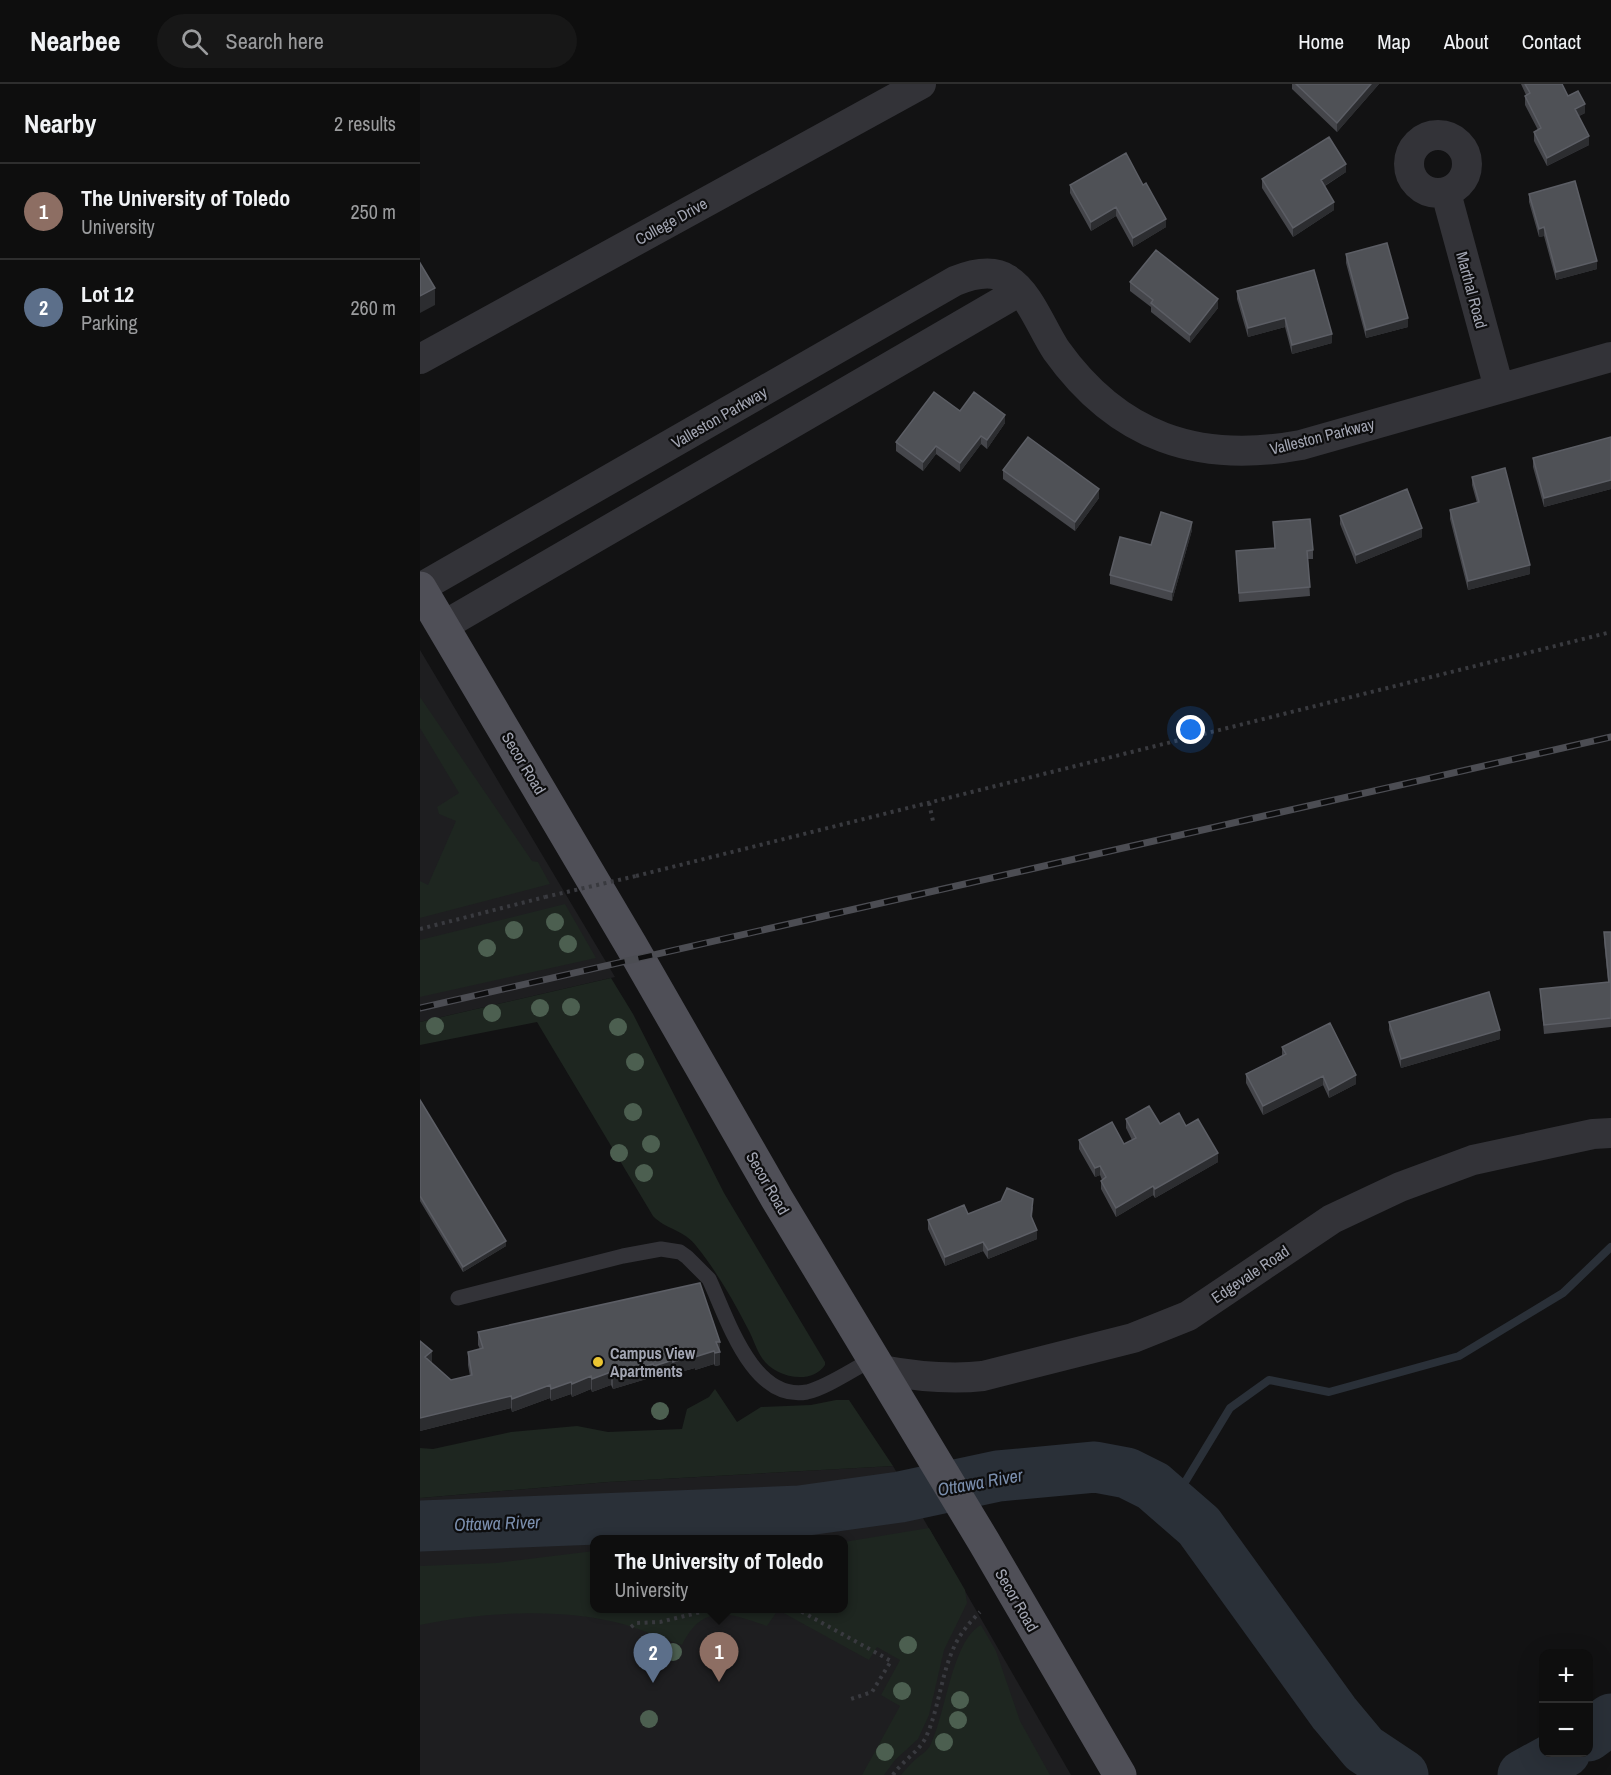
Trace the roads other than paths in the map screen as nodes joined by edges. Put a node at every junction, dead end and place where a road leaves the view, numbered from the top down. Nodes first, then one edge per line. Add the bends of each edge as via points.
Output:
1 (921, 84) edge
2 (1446, 193) dead end
3 (1020, 291) junction
4 (1611, 357) edge
5 (420, 358) edge
6 (782, 380) junction
7 (1499, 388) junction
8 (803, 416) junction
9 (420, 588) edge
10 (443, 626) junction
11 (1611, 1133) edge
12 (458, 1298) dead end
13 (877, 1364) junction
14 (1120, 1775) edge

1 - 5 street, College Drive
2 - 7 street, Marthal Road
3 - 6 street, Valleston Parkway via 1006,278 969,275
3 - 7 street, Valleston Parkway via 1056,349 1090,391 1111,411 1178,443 1239,452 1269,451
3 - 8 street
4 - 7 street, Valleston Parkway
6 - 8 street
6 - 9 street, Valleston Parkway
8 - 10 street
9 - 10 main road, Secor Road
10 - 13 main road, Secor Road
11 - 13 street, Edgevale Road via 1473,1160 1400,1186 1332,1219 1188,1316 1133,1338 967,1378 919,1376
12 - 13 lane via 660,1248 680,1252 703,1271 755,1371 773,1386 807,1392
13 - 14 main road, Secor Road

